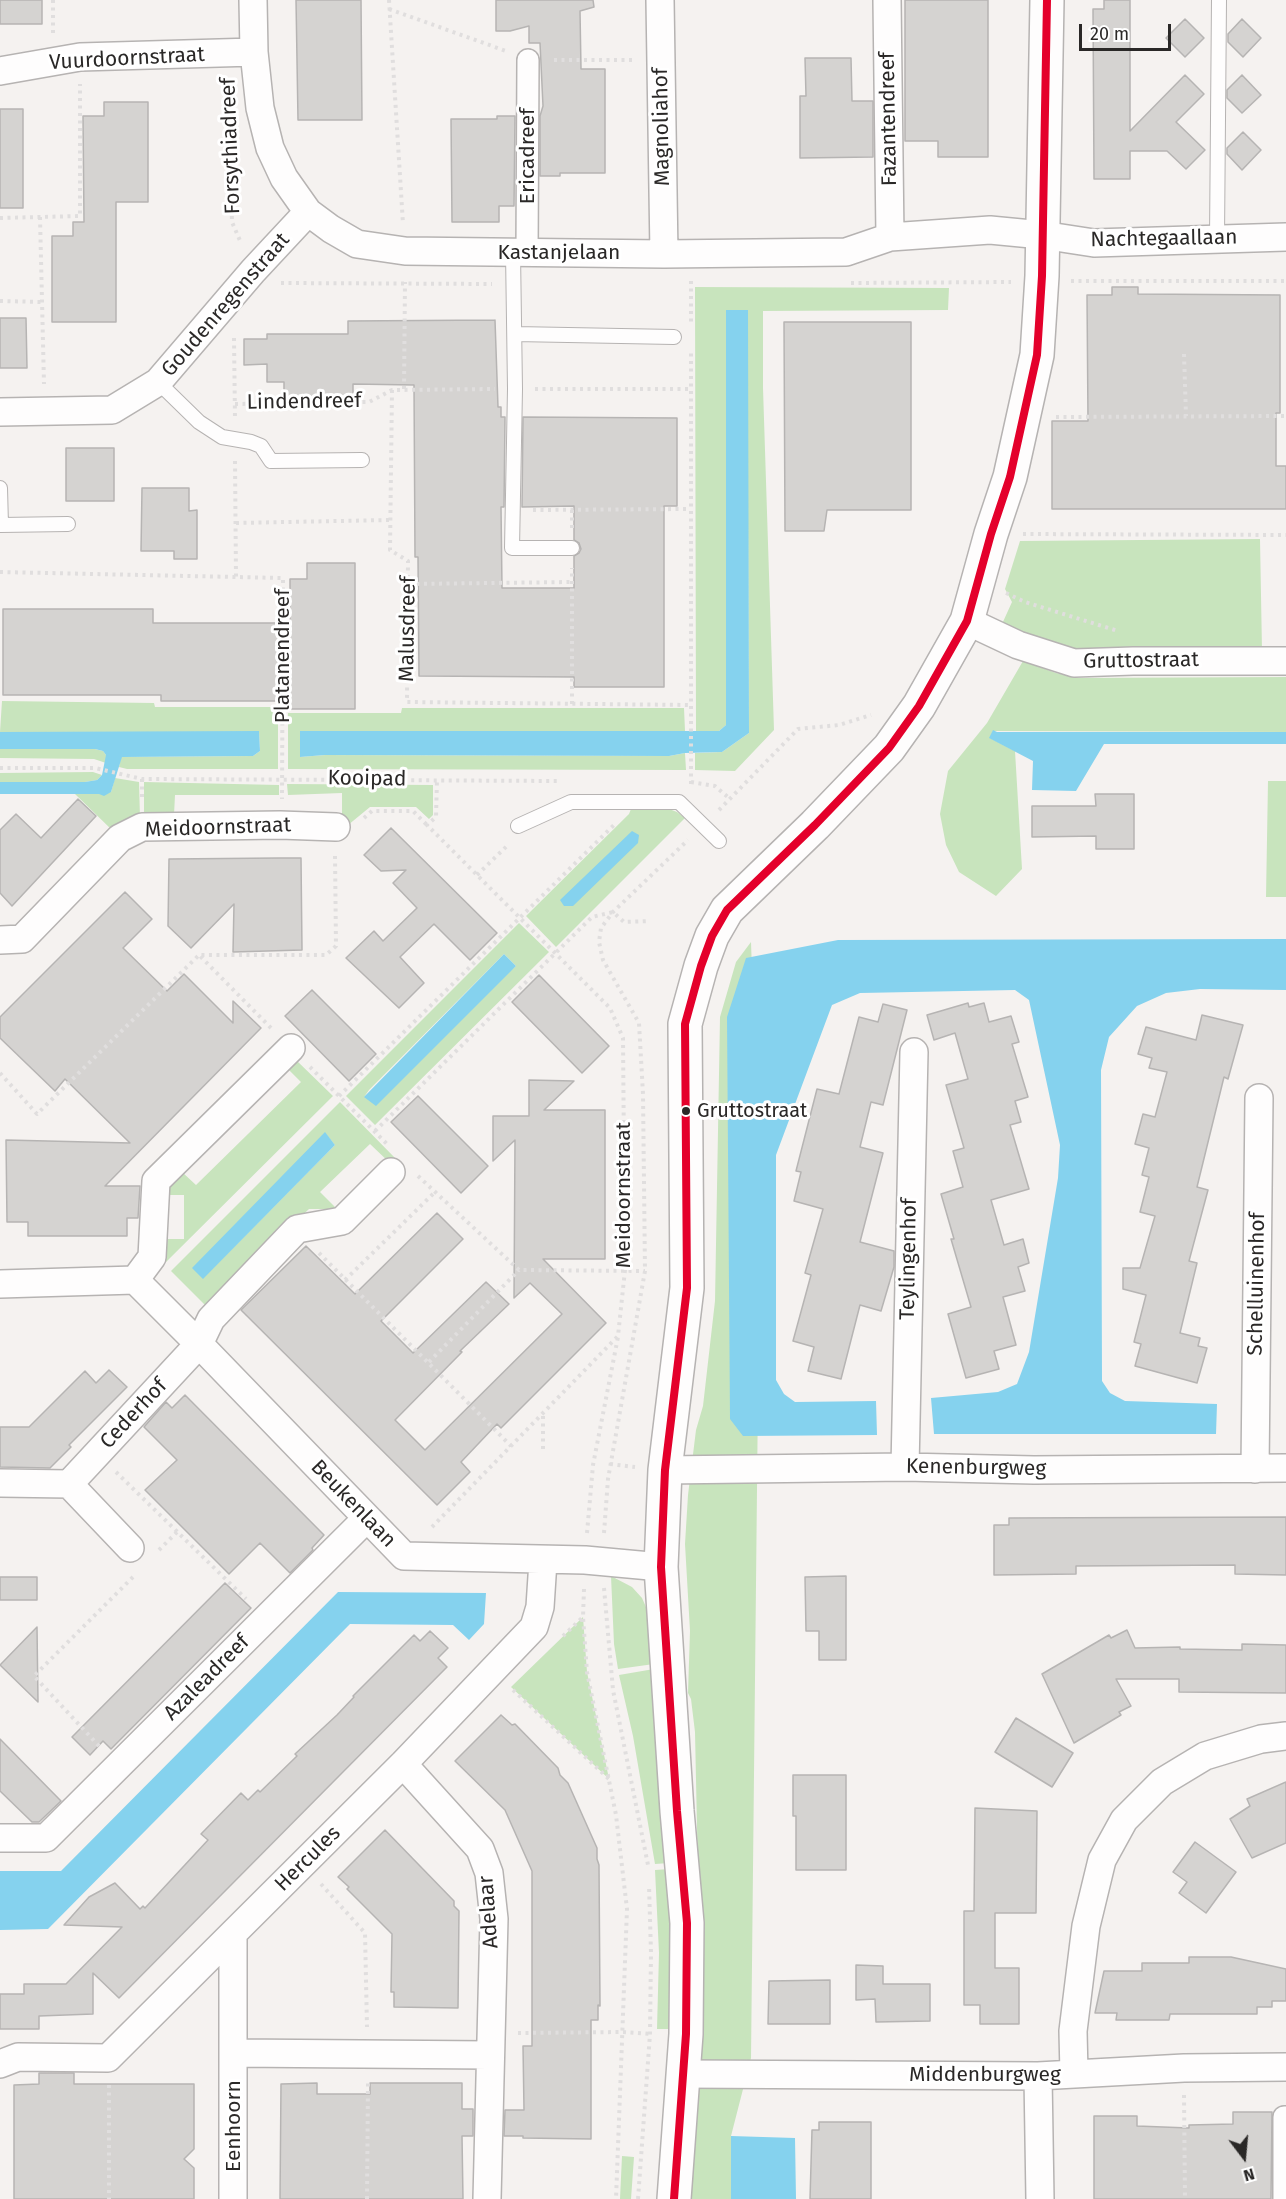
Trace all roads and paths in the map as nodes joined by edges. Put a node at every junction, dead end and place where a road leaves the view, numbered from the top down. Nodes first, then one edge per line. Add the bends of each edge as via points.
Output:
1 (253, 0) edge
2 (389, 0) edge
3 (660, 0) edge
4 (887, 0) edge
5 (1047, 0) edge
6 (1219, 0) edge
7 (254, 52) junction
8 (80, 57) junction
9 (528, 60) dead end
10 (0, 70) edge
11 (229, 100) dead end
12 (308, 212) junction
13 (40, 217) junction
14 (0, 218) edge
15 (1042, 235) junction
16 (891, 237) junction
17 (1286, 237) edge
18 (1217, 238) junction
19 (405, 251) junction
20 (520, 253) junction
21 (691, 253) junction
22 (664, 254) junction
23 (253, 271) junction
24 (0, 301) edge
25 (42, 302) junction
26 (691, 330) dead end
27 (234, 332) dead end
28 (515, 334) junction
29 (674, 337) dead end
30 (691, 342) dead end
31 (1184, 354) dead end
32 (158, 382) junction
33 (404, 389) junction
34 (515, 389) junction
35 (691, 389) junction
36 (392, 390) junction
37 (235, 404) junction
38 (45, 411) junction
39 (0, 412) edge
40 (1186, 416) junction
41 (1286, 416) edge
42 (1023, 418) junction
43 (235, 439) junction
44 (362, 460) dead end
45 (0, 488) edge
46 (690, 509) junction
47 (512, 510) junction
48 (572, 510) junction
49 (389, 520) junction
50 (236, 523) junction
51 (68, 524) dead end
52 (991, 534) junction
53 (1286, 535) edge
54 (572, 548) junction
55 (0, 572) edge
56 (236, 577) junction
57 (978, 580) junction
58 (572, 582) junction
59 (409, 584) junction
60 (967, 621) junction
61 (1127, 634) dead end
62 (1286, 661) edge
63 (572, 704) junction
64 (691, 705) junction
65 (0, 768) edge
66 (691, 768) dead end
67 (283, 779) junction
68 (437, 780) junction
69 (564, 781) dead end
70 (679, 782) dead end
71 (730, 799) dead end
72 (628, 802) junction
73 (363, 819) dead end
74 (428, 825) junction
75 (518, 826) joint
76 (336, 827) joint
77 (719, 841) dead end
78 (477, 875) junction
79 (519, 916) junction
80 (650, 921) dead end
81 (0, 940) edge
82 (555, 953) junction
83 (199, 955) junction
84 (291, 1048) junction
85 (914, 1052) dead end
86 (0, 1073) edge
87 (339, 1096) junction
88 (1259, 1098) dead end
89 (375, 1131) junction
90 (397, 1162) junction
91 (434, 1193) junction
92 (297, 1229) junction
93 (625, 1269) junction
94 (519, 1270) junction
95 (645, 1271) dead end
96 (135, 1280) junction
97 (345, 1280) junction
98 (0, 1284) edge
99 (618, 1336) junction
100 (199, 1344) junction
101 (429, 1362) junction
102 (543, 1413) junction
103 (511, 1446) junction
104 (543, 1449) dead end
105 (97, 1453) junction
106 (905, 1467) junction
107 (1286, 1468) edge
108 (1255, 1469) junction
109 (665, 1470) junction
110 (0, 1483) edge
111 (69, 1484) junction
112 (367, 1518) junction
113 (177, 1532) junction
114 (141, 1553) joint
115 (404, 1556) junction
116 (543, 1560) junction
117 (585, 1560) junction
118 (661, 1567) junction
119 (135, 1574) dead end
120 (583, 1617) junction
121 (266, 1619) junction
122 (559, 1640) dead end
123 (511, 1687) dead end
124 (1286, 1736) edge
125 (403, 1764) junction
126 (118, 1767) junction
127 (609, 1779) junction
128 (0, 1838) edge
129 (319, 1881) dead end
130 (233, 1934) junction
131 (624, 2032) junction
132 (686, 2034) junction
133 (490, 2044) junction
134 (234, 2053) junction
135 (368, 2054) junction
136 (108, 2058) junction
137 (0, 2064) edge
138 (1286, 2067) edge
139 (1184, 2068) junction
140 (683, 2074) junction
141 (1074, 2074) junction
142 (1038, 2076) junction
143 (1286, 2117) edge
144 (109, 2199) edge
145 (233, 2199) edge
146 (367, 2199) edge
147 (487, 2199) edge
148 (616, 2199) edge
149 (674, 2199) edge
150 (1040, 2199) edge
151 (1185, 2199) edge
152 (1284, 2199) edge

1 - 7 street, Kastanjelaan
2 - 19 path
3 - 22 street, Magnoliahof
4 - 16 street, Fazantendreef
5 - 15 street
6 - 18 lane
7 - 8 street, Vuurdoornstraat
7 - 12 street, Kastanjelaan via 260,108 270,148 284,178
8 - 10 street, Vuurdoornstraat
8 - 13 path via 80,216
9 - 20 street, Ericadreef
11 - 23 path, Forsythiadreef via 232,222
12 - 19 street, Kastanjelaan via 357,244
12 - 23 street, Goudenregenstraat
13 - 14 path
13 - 25 path
15 - 16 street, Kastanjelaan via 990,230
15 - 18 street, Nachtegaallaan via 1094,243
15 - 42 street via 1037,355
16 - 21 street, Kastanjelaan via 846,252
17 - 18 street, Nachtegaallaan
19 - 20 street, Kastanjelaan
19 - 33 path
20 - 22 street, Kastanjelaan
20 - 28 lane
21 - 22 street, Kastanjelaan
21 - 26 path
23 - 32 street, Goudenregenstraat
24 - 25 path
25 - 38 path
27 - 37 path
28 - 29 lane
28 - 34 lane
30 - 35 path
31 - 40 path
32 - 38 street, Goudenregenstraat via 112,410
32 - 43 lane via 199,422 222,437
33 - 34 path, Lindendreef
33 - 36 path, Lindendreef
34 - 35 path, Lindendreef
34 - 47 lane
35 - 46 path
36 - 37 path, Lindendreef via 369,402
36 - 49 path, Malusdreef
37 - 43 path
38 - 39 street, Goudenregenstraat
40 - 41 path
40 - 42 path
42 - 52 street via 1010,477
43 - 44 lane via 261,446 271,461
43 - 50 path
45 - 51 lane via 1,525
46 - 48 path
46 - 64 path
47 - 48 path
47 - 54 lane via 512,548
48 - 54 path
49 - 50 path
49 - 59 path, Malusdreef via 390,550 408,561
50 - 56 path
52 - 53 path
52 - 57 street
54 - 58 path
55 - 56 path, Platanendreef
56 - 67 path, Platanendreef via 283,578
57 - 60 street
57 - 61 path via 1025,602
58 - 59 path
58 - 63 path
59 - 63 path, Malusdreef via 407,702
60 - 62 street, Gruttostraat via 1018,645 1074,663
60 - 109 street via 919,706 889,748 727,910 701,966 685,1024 687,1288
63 - 64 path, Malusdreef
64 - 66 path
65 - 67 path, Kooipad via 95,768 142,779
67 - 68 path, Kooipad
68 - 69 path, Kooipad
68 - 74 path via 436,817
70 - 71 path via 715,786
72 - 75 lane via 571,802
72 - 77 lane via 679,802
72 - 79 path via 627,812
73 - 74 path, Meidoornstraat via 372,811 412,811
74 - 78 path, Meidoornstraat
75 - 78 path via 508,846
76 - 81 street, Meidoornstraat via 142,827 120,838 22,939
76 - 83 path via 336,946 326,955
78 - 79 path, Meidoornstraat
79 - 82 path, Meidoornstraat
79 - 87 path
80 - 82 path via 624,922 613,912 592,917
82 - 89 path
82 - 93 path, Meidoornstraat via 610,1008 623,1038
83 - 84 path
83 - 86 path via 37,1114
84 - 87 path
84 - 96 street via 156,1181 152,1257
85 - 106 street, Teylingenhof
87 - 89 path
88 - 108 street, Schelluinenhof
89 - 90 path
90 - 91 path
90 - 92 street via 342,1221
91 - 94 path
91 - 97 path
92 - 97 path
92 - 100 street via 212,1319
93 - 94 path
93 - 95 path
93 - 99 path, Meidoornstraat
94 - 101 path
96 - 98 street
96 - 100 street, Beukenlaan
97 - 101 path
99 - 102 path
99 - 117 path, Meidoornstraat via 593,1465
100 - 105 street, Cederhof
100 - 112 street, Beukenlaan
101 - 103 path
102 - 103 path
102 - 104 path
103 - 115 path
105 - 111 street, Cederhof
105 - 113 path
106 - 108 street, Kenenburgweg
106 - 109 street, Kenenburgweg
107 - 108 street, Kenenburgweg
109 - 118 street
110 - 111 street
111 - 114 street
112 - 115 street, Beukenlaan
112 - 121 street, Azaleadreef
113 - 114 path
113 - 121 path
115 - 116 street, Beukenlaan
116 - 117 street, Beukenlaan
116 - 125 street, Hercules via 540,1607 534,1627
117 - 118 street, Beukenlaan
117 - 120 path, Meidoornstraat
118 - 132 street via 687,1923
119 - 126 path via 34,1676
120 - 122 path
120 - 127 path, Meidoornstraat via 586,1672
121 - 126 street, Azaleadreef
123 - 127 path
124 - 141 street via 1261,1739 1205,1756 1162,1782 1125,1820 1102,1860 1086,1926 1073,2031
125 - 130 street, Hercules
125 - 133 street, Adelaar via 480,1849 489,1873 494,1919
126 - 128 street, Azaleadreef via 46,1838
127 - 131 path, Meidoornstraat via 627,1909
129 - 135 path via 365,1933
130 - 134 street, Eenhoorn
130 - 136 street, Hercules
131 - 132 path
131 - 133 path
131 - 148 path, Meidoornstraat
132 - 140 street
133 - 135 street
133 - 147 street, Adelaar
134 - 135 street, Eenhoorn
134 - 145 street, Eenhoorn
135 - 146 path
136 - 137 street via 18,2057
136 - 144 path
138 - 139 street, Middenburgweg
139 - 141 street, Middenburgweg
139 - 151 path
140 - 142 street, Middenburgweg
140 - 149 street
141 - 142 street, Middenburgweg
142 - 150 street
143 - 152 street

